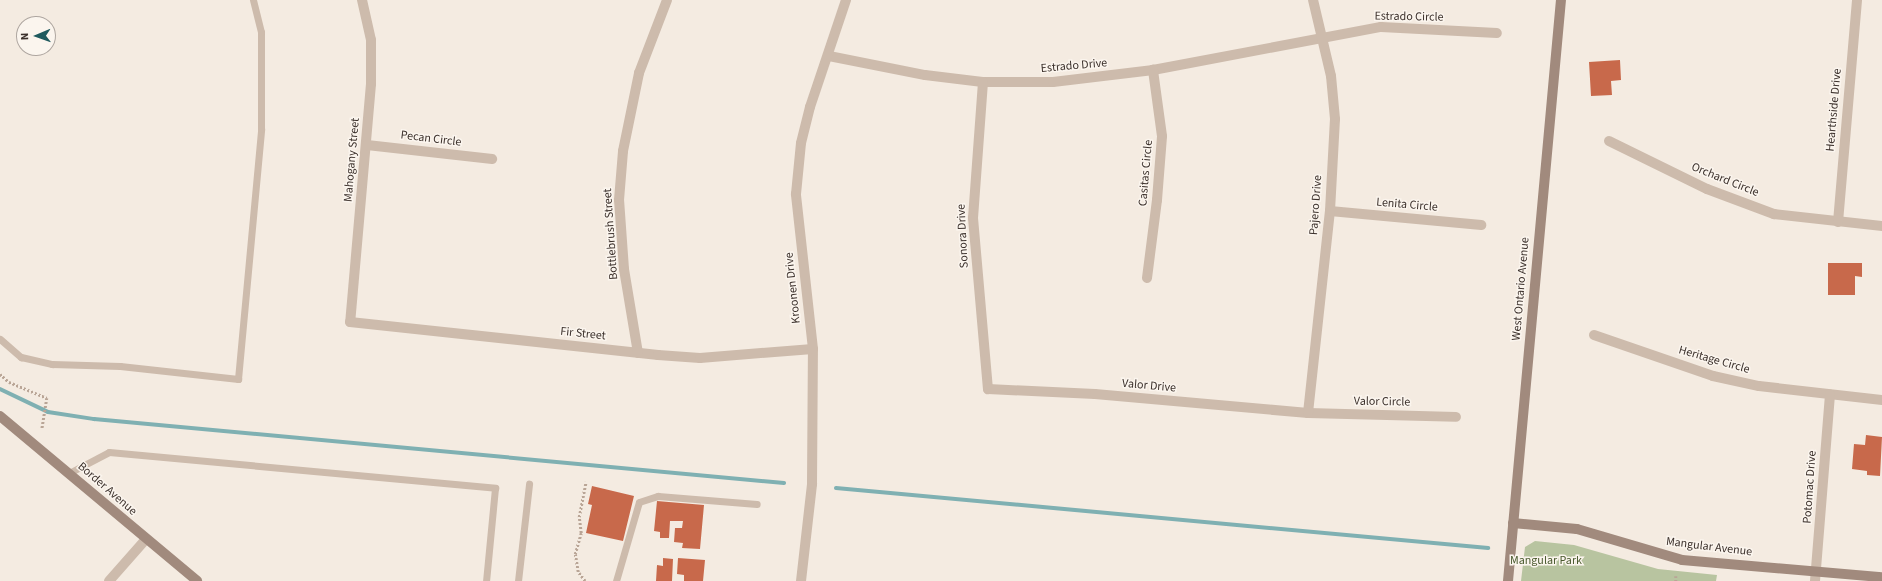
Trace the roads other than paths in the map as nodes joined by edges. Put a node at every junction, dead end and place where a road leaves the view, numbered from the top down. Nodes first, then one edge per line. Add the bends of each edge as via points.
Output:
1 (253, 0) edge
2 (362, 0) edge
3 (667, 0) edge
4 (846, 0) edge
5 (1313, 0) edge
6 (1561, 0) edge
7 (1857, 0) edge
8 (1497, 33) dead end
9 (1321, 37) junction
10 (829, 56) junction
11 (1153, 70) junction
12 (983, 82) junction
13 (1608, 141) dead end
14 (367, 145) junction
15 (492, 159) dead end
16 (1330, 211) junction
17 (1838, 222) junction
18 (1481, 225) dead end
19 (1882, 226) edge
20 (1146, 278) dead end
21 (350, 322) joint
22 (1594, 335) dead end
23 (0, 339) edge
24 (813, 349) junction
25 (638, 353) junction
26 (988, 389) joint
27 (1830, 395) junction
28 (1882, 400) edge
29 (1308, 414) junction
30 (0, 416) edge
31 (1456, 417) dead end
32 (69, 473) junction
33 (529, 484) dead end
34 (757, 504) dead end
35 (1513, 523) junction
36 (146, 539) junction
37 (1815, 576) edge
38 (1882, 577) edge
39 (109, 581) edge
40 (197, 581) edge
41 (486, 581) edge
42 (518, 581) edge
43 (616, 581) edge
44 (801, 581) edge
45 (1508, 581) edge

1 - 23 lane via 262,32 260,137 238,379 120,366 52,364 21,357
2 - 14 street, Mahogany Street via 371,40
3 - 25 street, Bottlebrush Street via 639,73 623,151 620,215 624,269
4 - 10 street, Kroonen Drive
5 - 9 street, Pajero Drive
6 - 35 street, West Ontario Avenue
7 - 17 street, Hearthside Drive
8 - 9 street, Estrado Circle via 1381,26
9 - 11 street, Estrado Drive
9 - 16 street, Pajero Drive via 1331,76 1335,119
10 - 12 street, Estrado Drive via 925,75
10 - 24 street, Kroonen Drive via 810,107 801,143 796,194
11 - 12 street, Estrado Drive via 1053,82
11 - 20 street, Casitas Circle via 1162,136 1158,200
12 - 26 street, Sonora Drive via 973,218
13 - 17 street, Orchard Circle via 1707,189 1774,214
14 - 15 street, Pecan Circle
14 - 21 street, Mahogany Street
16 - 18 street, Lenita Circle
16 - 29 street, Pajero Drive
17 - 19 street, Orchard Circle
21 - 25 street, Fir Street
22 - 27 street, Heritage Circle via 1713,376 1759,386
24 - 25 street, Fir Street via 700,358
24 - 44 street, Kroonen Drive via 812,484
26 - 29 street, Valor Drive via 1095,394
27 - 28 street, Heritage Circle
27 - 37 street, Potomac Drive
29 - 31 street, Valor Circle
30 - 32 street, Border Avenue
32 - 36 street, Border Avenue
32 - 41 lane via 109,452 495,488
33 - 42 lane
34 - 43 lane via 658,496 639,502
35 - 37 street, Mangular Avenue via 1578,529 1682,560
35 - 45 street, West Ontario Avenue
36 - 39 street
36 - 40 street, Border Avenue
37 - 38 street, Mangular Avenue

